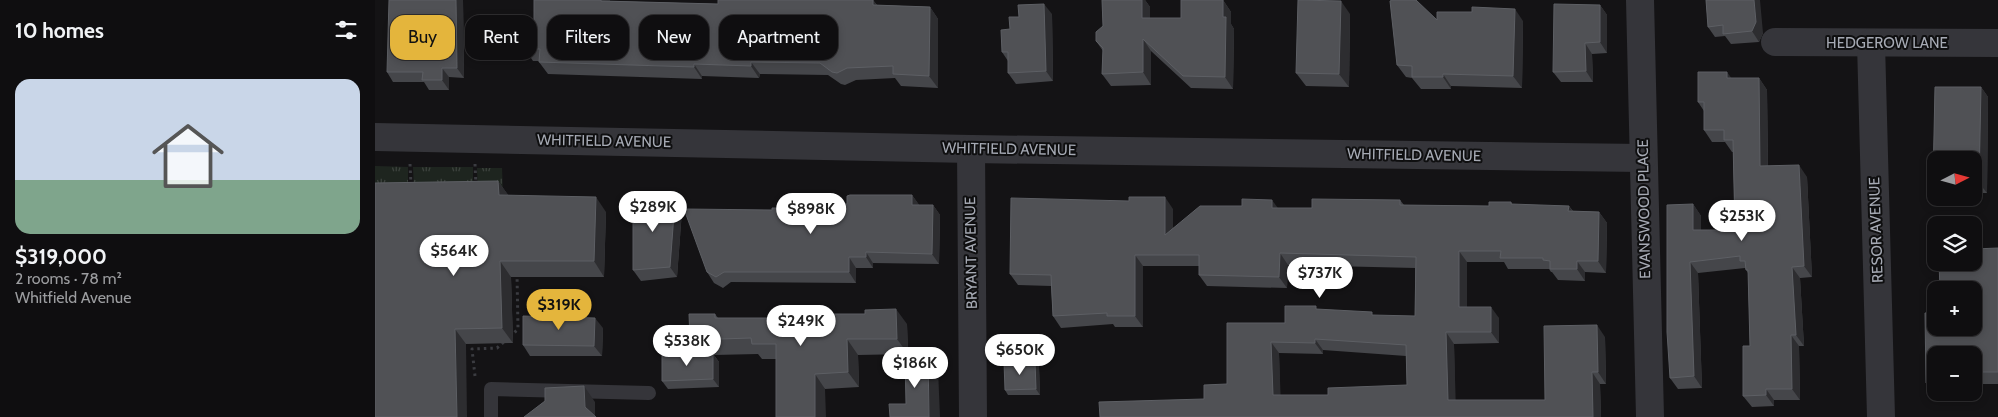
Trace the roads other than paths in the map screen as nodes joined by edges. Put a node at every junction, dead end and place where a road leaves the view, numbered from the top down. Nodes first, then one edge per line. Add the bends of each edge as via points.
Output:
1 (1640, 0) edge
2 (1775, 42) dead end
3 (1871, 43) junction
4 (1998, 43) edge
5 (375, 137) edge
6 (971, 149) junction
7 (1642, 158) junction
8 (649, 393) dead end
9 (491, 417) edge
10 (973, 417) edge
11 (1650, 417) edge
12 (1881, 417) edge

1 - 7 street, EVANSWOOD PLACE
2 - 3 street, HEDGEROW LANE
3 - 4 street, HEDGEROW LANE
3 - 12 street, RESOR AVENUE
5 - 6 street, WHITFIELD AVENUE
6 - 7 street, WHITFIELD AVENUE
6 - 10 street, BRYANT AVENUE
7 - 11 street, EVANSWOOD PLACE
8 - 9 lane via 491,389

